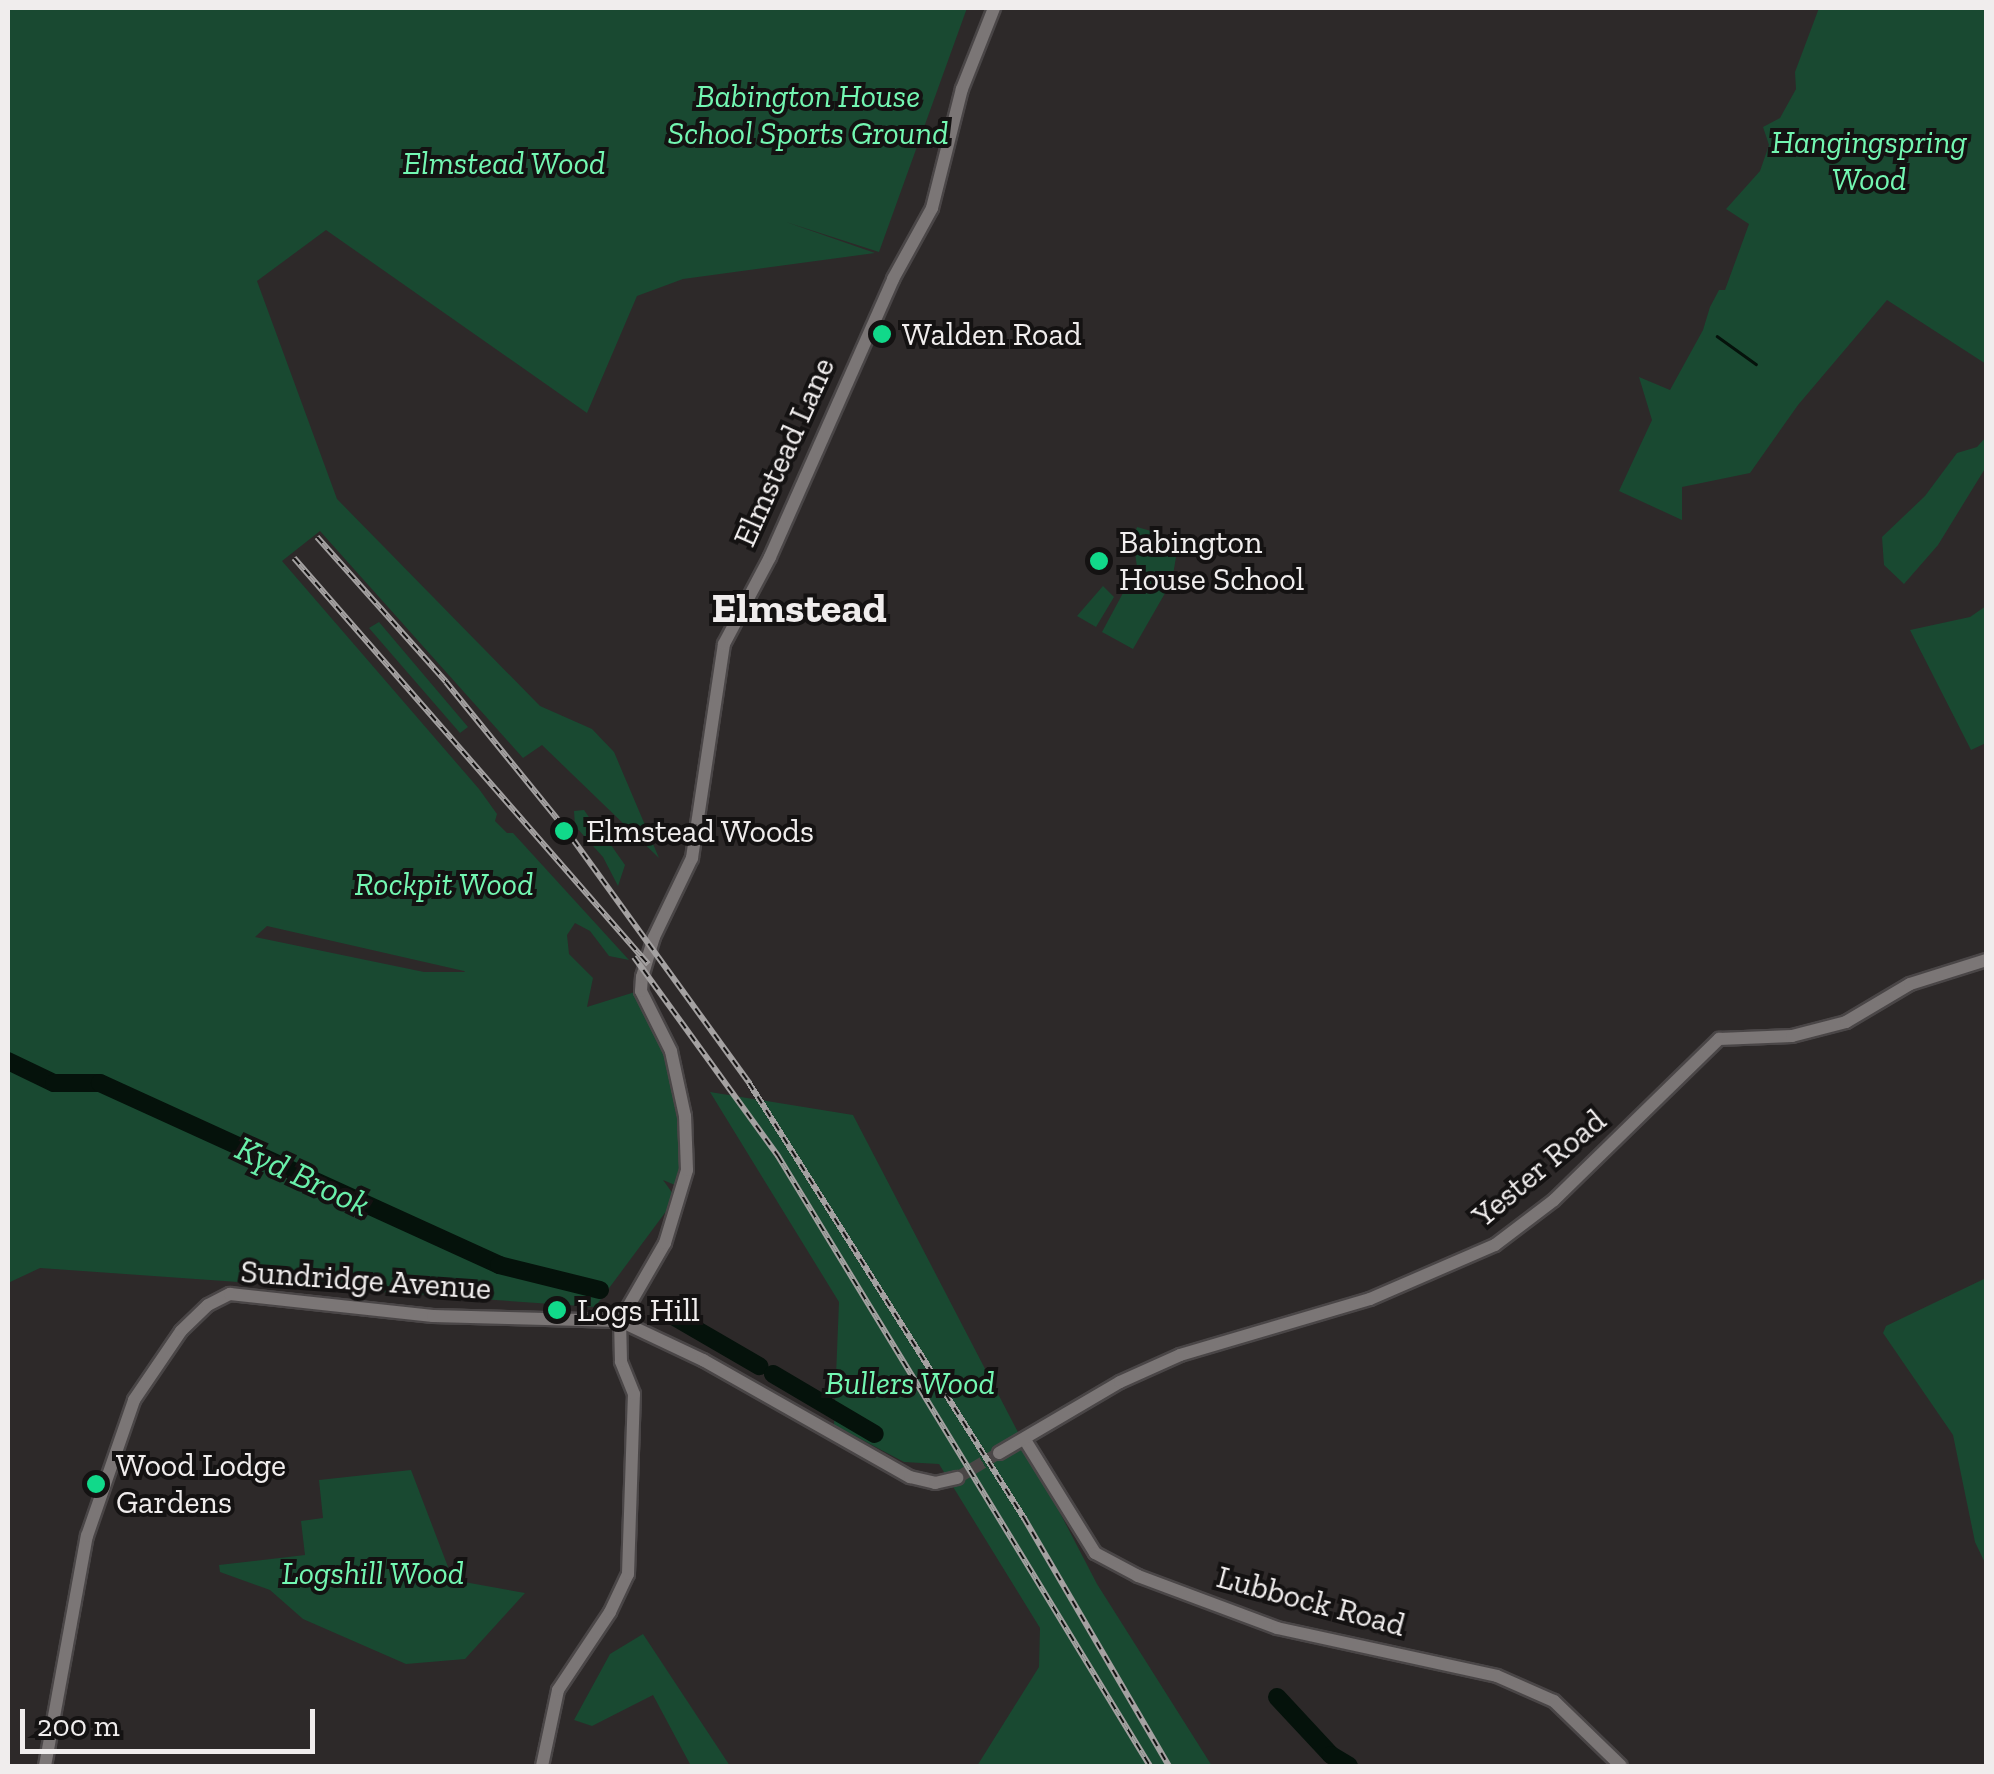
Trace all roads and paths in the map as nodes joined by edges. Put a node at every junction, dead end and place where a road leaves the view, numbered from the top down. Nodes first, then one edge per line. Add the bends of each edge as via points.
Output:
1 (994, 8) edge
2 (1986, 960) edge
3 (620, 1321) junction
4 (1025, 1440) junction
5 (999, 1453) tunnel mouth
6 (956, 1478) tunnel mouth
7 (45, 1766) edge
8 (542, 1766) edge
9 (1621, 1766) edge

1 - 3 street, Elmstead Lane via 962,90 932,208 724,644 692,858 654,937 641,991 672,1050 687,1170 666,1243
2 - 4 street, Yester Road via 1910,984 1846,1022 1792,1036 1718,1039 1554,1200 1494,1246 1380,1295 1180,1354
3 - 6 street, Sundridge Avenue via 921,1482
3 - 7 street, Sundridge Avenue via 433,1316 261,1294 230,1294 208,1304 162,1355 124,1428 87,1536
3 - 8 street via 621,1361 634,1394 628,1574 558,1690
4 - 5 street, Yester Road
4 - 9 street, Lubbock Road via 1095,1553 1277,1628 1497,1676 1554,1701

